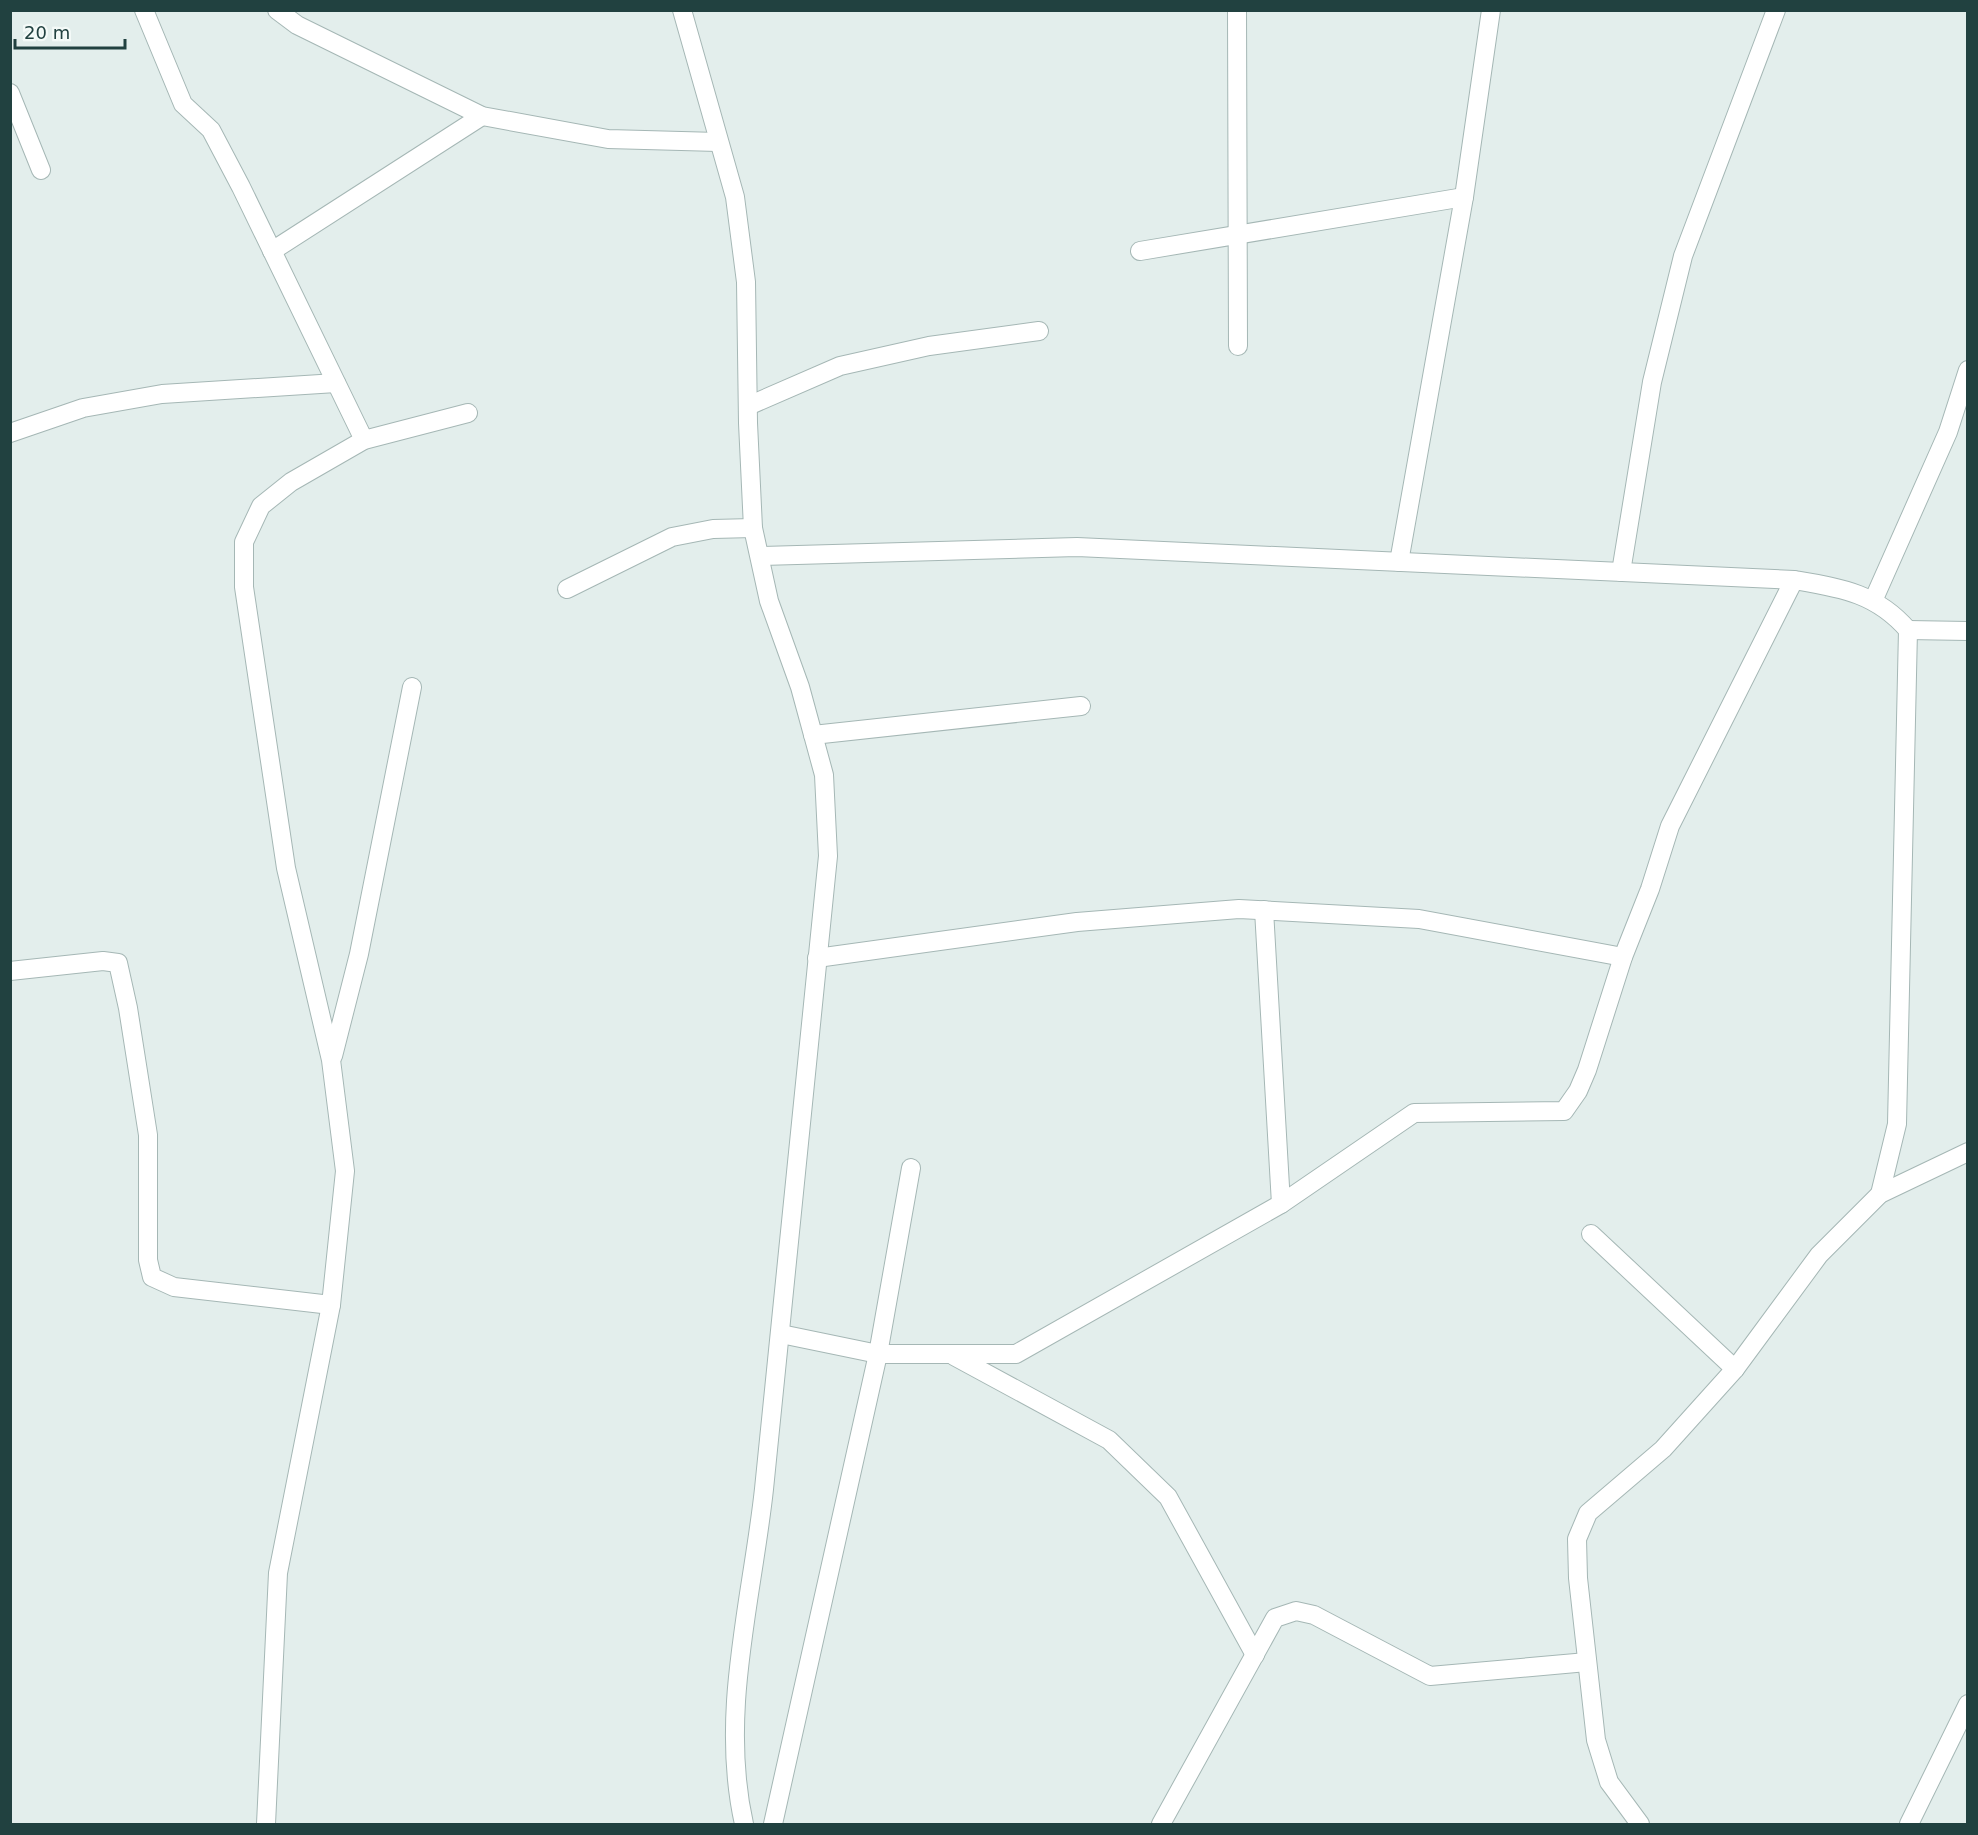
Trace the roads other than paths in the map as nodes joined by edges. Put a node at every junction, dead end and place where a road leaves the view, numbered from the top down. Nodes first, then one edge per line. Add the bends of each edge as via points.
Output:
1 (144, 10) edge
2 (277, 10) edge
3 (682, 10) edge
4 (1237, 10) edge
5 (1491, 10) edge
6 (1776, 10) edge
7 (10, 93) edge
8 (482, 116) junction
9 (718, 142) junction
10 (41, 170) dead end
11 (1464, 198) junction
12 (1239, 235) junction
13 (272, 251) junction
14 (1140, 251) dead end
15 (1039, 331) dead end
16 (1238, 346) dead end
17 (1968, 370) edge
18 (336, 383) junction
19 (748, 406) junction
20 (468, 413) dead end
21 (10, 433) edge
22 (364, 440) junction
23 (753, 528) junction
24 (760, 556) junction
25 (1399, 562) junction
26 (1621, 572) junction
27 (1794, 580) junction
28 (567, 589) dead end
29 (1874, 601) junction
30 (1908, 630) junction
31 (1968, 631) edge
32 (412, 687) dead end
33 (1080, 706) dead end
34 (813, 735) junction
35 (1264, 910) junction
36 (1623, 957) junction
37 (817, 958) junction
38 (10, 971) edge
39 (332, 1060) junction
40 (1968, 1152) edge
41 (911, 1168) dead end
42 (1880, 1194) junction
43 (1281, 1204) junction
44 (1591, 1234) dead end
45 (332, 1305) junction
46 (781, 1334) junction
47 (878, 1354) junction
48 (952, 1355) junction
49 (1735, 1369) junction
50 (1255, 1655) junction
51 (1587, 1662) junction
52 (1968, 1704) edge
53 (266, 1824) edge
54 (744, 1824) edge
55 (773, 1824) edge
56 (1161, 1824) edge
57 (1640, 1824) edge
58 (1909, 1824) edge

1 - 13 street via 183,104 211,130
2 - 8 street via 297,26
3 - 9 street
4 - 12 street
5 - 11 street
6 - 26 street via 1683,256 1652,382
7 - 10 street
8 - 9 street via 608,139
8 - 13 street
9 - 19 street via 735,198 746,282
11 - 12 street
11 - 25 street
12 - 14 street
12 - 16 street
13 - 18 street
15 - 19 street via 929,346 840,366
17 - 29 street via 1948,432
18 - 21 street via 162,394 83,408
18 - 22 street
19 - 23 street
20 - 22 street
22 - 39 street via 291,482 261,506 244,542 244,587 286,868
23 - 24 street
23 - 28 street via 713,529 672,537
24 - 25 street via 1077,547
24 - 34 street via 769,601
25 - 26 street
26 - 27 street
27 - 29 street via 1840,588
27 - 36 street via 1670,826
29 - 30 street via 1893,613
30 - 31 street
30 - 42 street via 1897,1124
32 - 39 street via 359,954
33 - 34 street
34 - 37 street via 824,775 828,856
35 - 36 street via 1419,919
35 - 37 street via 1077,922
35 - 43 street
36 - 43 street via 1587,1070 1564,1111 1414,1113
37 - 46 street
38 - 45 street via 103,961 118,963 147,1135 147,1260 152,1277 174,1287
39 - 45 street via 345,1171
40 - 42 street
41 - 47 street
42 - 49 street via 1819,1256
43 - 48 street via 1016,1354
44 - 49 street
45 - 53 street via 278,1573
46 - 47 street
46 - 54 street via 736,1694 733,1759
47 - 48 street
47 - 55 street
48 - 50 street via 1108,1440 1168,1497
49 - 51 street via 1663,1449 1588,1514 1577,1539
50 - 51 street via 1275,1618 1296,1611 1314,1615 1430,1676
50 - 56 street
51 - 57 street via 1596,1740 1609,1782
52 - 58 street

